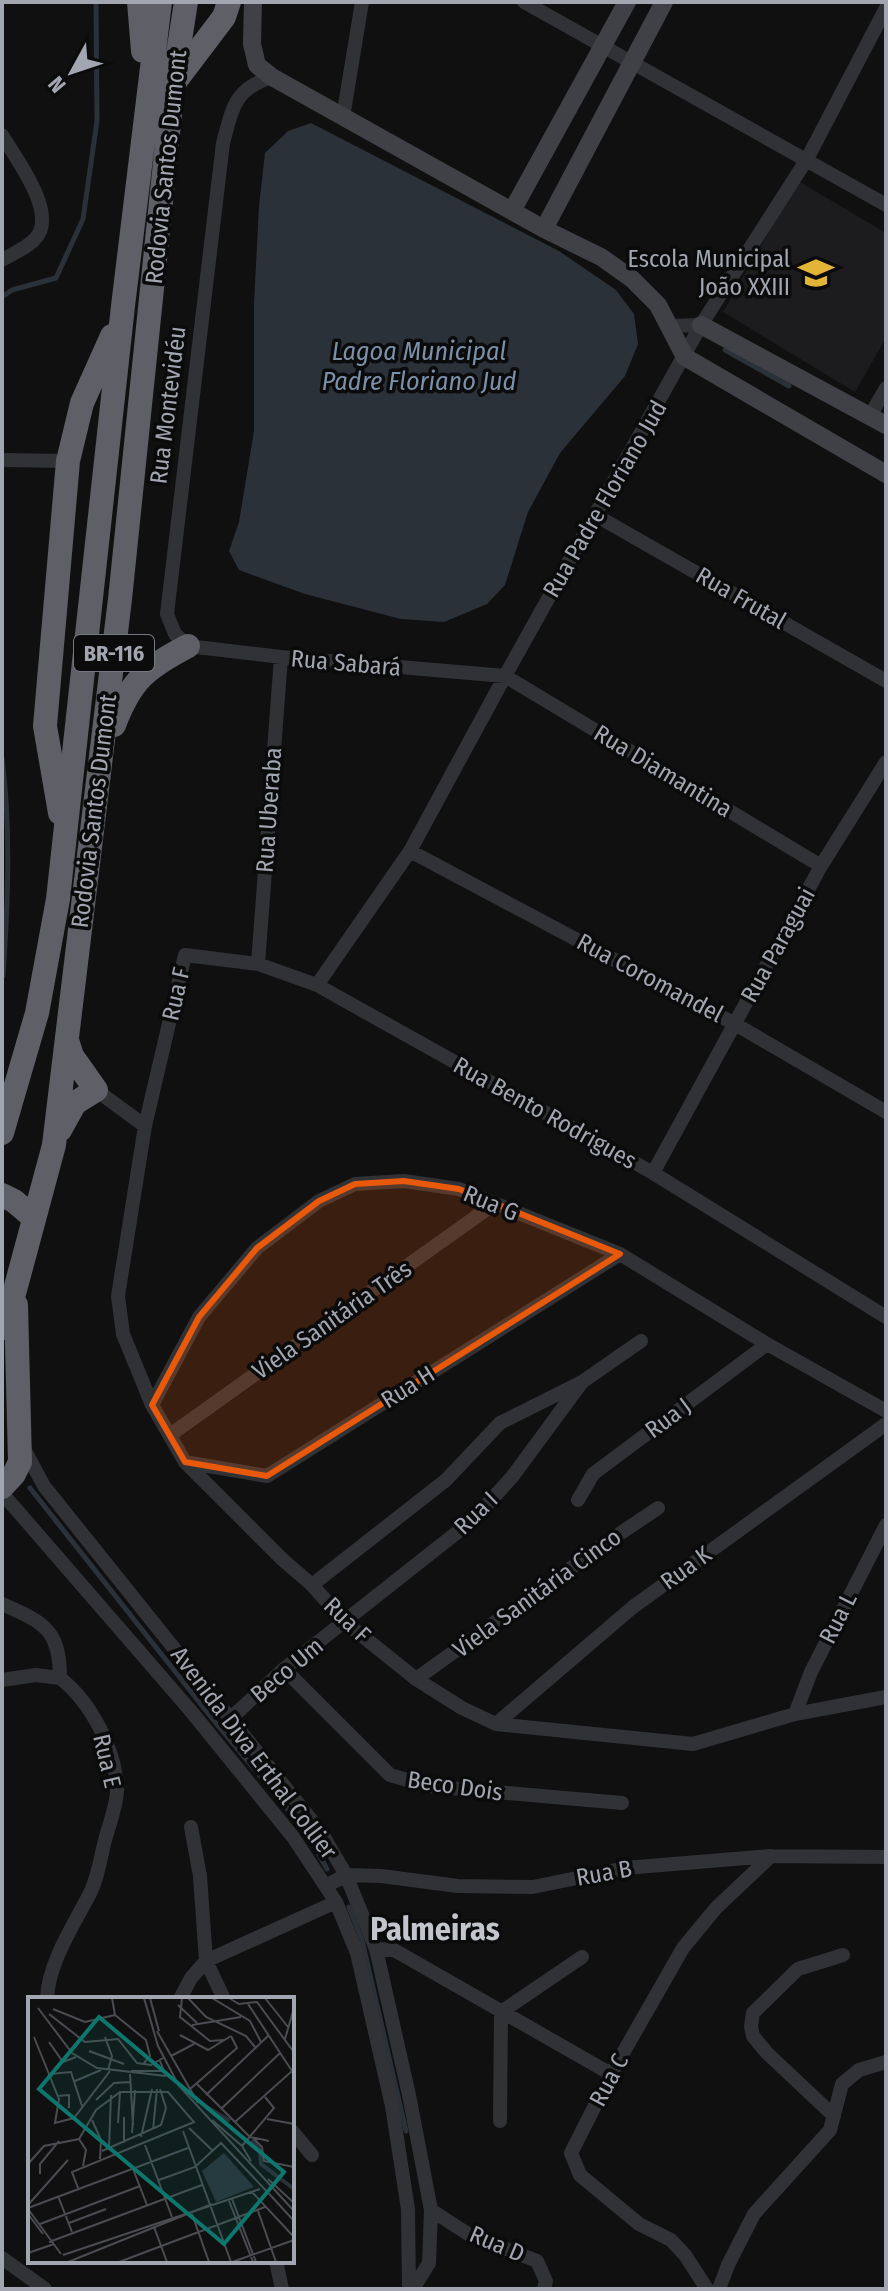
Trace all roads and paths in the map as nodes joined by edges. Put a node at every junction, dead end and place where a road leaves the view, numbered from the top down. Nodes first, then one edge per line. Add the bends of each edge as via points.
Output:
1 (139, 2) edge
2 (160, 2) edge
3 (186, 2) edge
4 (229, 2) edge
5 (253, 2) edge
6 (362, 2) edge
7 (524, 2) edge
8 (627, 2) edge
9 (664, 2) edge
10 (886, 8) edge
11 (602, 46) junction
12 (631, 61) junction
13 (272, 77) junction
14 (173, 85) junction
15 (148, 101) junction
16 (343, 117) junction
17 (2, 135) edge
18 (807, 159) junction
19 (886, 205) edge
20 (512, 211) junction
21 (544, 229) junction
22 (2, 260) edge
23 (123, 306) junction
24 (701, 325) junction
25 (671, 326) junction
26 (685, 357) junction
27 (886, 388) edge
28 (878, 421) edge
29 (2, 460) edge
30 (68, 461) junction
31 (886, 474) edge
32 (595, 515) junction
33 (188, 646) junction
34 (281, 657) junction
35 (505, 676) junction
36 (886, 681) edge
37 (886, 762) edge
38 (100, 765) junction
39 (65, 842) junction
40 (410, 851) junction
41 (821, 866) junction
42 (185, 955) joint
43 (258, 964) junction
44 (317, 985) junction
45 (735, 1024) junction
46 (65, 1034) junction
47 (96, 1090) junction
48 (886, 1112) edge
49 (145, 1126) junction
50 (2, 1133) edge
51 (54, 1145) junction
52 (653, 1173) junction
53 (2, 1195) edge
54 (494, 1204) junction
55 (33, 1217) junction
56 (620, 1254) junction
57 (15, 1290) junction
58 (886, 1317) edge
59 (2, 1328) edge
60 (641, 1341) dead end
61 (767, 1344) junction
62 (582, 1382) junction
63 (152, 1405) junction
64 (886, 1411) edge
65 (886, 1424) edge
66 (170, 1435) junction
67 (19, 1441) junction
68 (185, 1462) junction
69 (2, 1487) edge
70 (2, 1493) edge
71 (578, 1500) dead end
72 (658, 1508) dead end
73 (886, 1525) edge
74 (312, 1585) junction
75 (2, 1604) edge
76 (345, 1622) junction
77 (284, 1669) junction
78 (60, 1678) junction
79 (416, 1679) junction
80 (2, 1680) edge
81 (886, 1697) edge
82 (795, 1714) junction
83 (230, 1719) junction
84 (496, 1724) junction
85 (622, 1803) dead end
86 (191, 1827) dead end
87 (771, 1856) junction
88 (886, 1857) edge
89 (346, 1875) junction
90 (326, 1886) junction
91 (336, 1902) junction
92 (376, 1949) junction
93 (843, 1955) dead end
94 (582, 1957) dead end
95 (206, 1961) junction
96 (47, 1997) edge
97 (181, 1997) edge
98 (223, 1997) edge
99 (501, 2012) junction
100 (886, 2062) edge
101 (611, 2074) junction
102 (834, 2116) junction
103 (500, 2121) dead end
104 (294, 2133) edge
105 (312, 2155) dead end
106 (431, 2210) junction
107 (2, 2258) edge
108 (276, 2263) edge
109 (45, 2289) edge
110 (282, 2289) edge
111 (411, 2289) edge
112 (544, 2289) edge
113 (707, 2289) edge
114 (719, 2289) edge

1 - 15 highway
2 - 15 highway, Rodovia Santos Dumont / BR-116
3 - 14 highway, Rodovia Santos Dumont / BR-116
4 - 14 highway via 224,17
5 - 13 street via 257,65
6 - 16 street
7 - 11 street
8 - 11 street
9 - 12 street
10 - 18 street, Rua Padre Floriano Jud
11 - 12 street
11 - 20 street
12 - 18 street
12 - 21 street
13 - 16 street
13 - 33 street, Rua Montevidéu via 253,83 235,103 223,143 167,614 175,634
14 - 38 highway, Rodovia Santos Dumont / BR-116
15 - 23 highway, Rodovia Santos Dumont / BR-116
16 - 20 street
17 - 22 street via 39,200 44,220 36,239
18 - 19 street
18 - 24 street, Rua Padre Floriano Jud
20 - 21 street
21 - 25 street via 632,279
23 - 30 highway via 82,403
23 - 39 highway, Rodovia Santos Dumont / BR-116
24 - 25 street
24 - 26 street, Rua Padre Floriano Jud
24 - 28 street
25 - 26 street
26 - 31 street
26 - 32 street, Rua Padre Floriano Jud
27 - 28 street
29 - 30 street
30 - 39 highway via 45,726
32 - 35 street, Rua Padre Floriano Jud
32 - 36 street, Rua Frutal
33 - 34 street, Rua Sabará
33 - 38 highway via 139,677 124,698
34 - 35 street, Rua Sabará
34 - 43 street, Rua Uberaba
35 - 40 street, Rua Padre Floriano Jud
35 - 41 street, Rua Diamantina
37 - 41 street, Rua Paraguai
38 - 46 highway, Rodovia Santos Dumont / BR-116
39 - 50 highway, Rodovia Santos Dumont / BR-116 via 37,1013
40 - 44 street, Rua Padre Floriano Jud
40 - 45 street, Rua Coromandel
41 - 45 street, Rua Paraguai
42 - 43 street, Rua Bento Rodrigues
42 - 49 street, Rua F
43 - 44 street, Rua Bento Rodrigues
44 - 52 street, Rua Bento Rodrigues
45 - 48 street, Rua Coromandel
45 - 52 street, Rua Paraguai
46 - 47 highway via 72,1056
46 - 51 highway, Rodovia Santos Dumont / BR-116
47 - 49 street
47 - 51 highway via 69,1112
49 - 63 street, Rua F via 118,1296 123,1334
51 - 55 highway, Rodovia Santos Dumont / BR-116
52 - 58 street, Rua Bento Rodrigues
53 - 55 highway
54 - 56 street, Rua G
54 - 63 street, Rua G via 459,1189 404,1181 355,1184 319,1201 257,1248 199,1317
54 - 66 street, Viela Sanitária Três
55 - 57 highway, Rodovia Santos Dumont / BR-116
56 - 61 street, Rua G
56 - 68 street, Rua H via 267,1476
57 - 59 highway, Rodovia Santos Dumont / BR-116
57 - 67 highway
60 - 62 street
61 - 64 street, Rua G
61 - 71 street, Rua J via 593,1474
62 - 74 street via 500,1423 446,1480
62 - 76 street, Rua I via 474,1519
63 - 66 street, Rua F
65 - 84 street, Rua K via 633,1607
66 - 68 street, Rua F
67 - 69 highway via 20,1462
67 - 83 street, Avenida Diva Erthal Collier via 44,1486
68 - 74 street, Rua F
70 - 90 street, Avenida Diva Erthal Collier via 190,1710
72 - 79 street, Viela Sanitária Cinco
73 - 82 street, Rua L
74 - 76 street, Rua F
75 - 78 street via 35,1618 52,1633
76 - 77 street, Beco Um
76 - 79 street, Rua F
77 - 83 street, Beco Um
77 - 85 street, Beco Dois via 390,1775 428,1786
78 - 80 street
78 - 96 street, Rua E via 78,1692 106,1737 117,1791 94,1884 47,1986
79 - 84 street, Rua F
81 - 82 street, Rua F
82 - 84 street, Rua F via 693,1744
83 - 89 street, Avenida Diva Erthal Collier via 321,1832
86 - 95 street
87 - 88 street, Rua B
87 - 89 street, Rua B via 625,1868 533,1887
87 - 101 street, Rua C via 683,1948
89 - 90 street
89 - 92 street, Avenida Diva Erthal Collier
90 - 91 street, Avenida Diva Erthal Collier
91 - 95 street
91 - 111 street, Avenida Diva Erthal Collier via 357,1953 392,2106 408,2209
92 - 99 street via 394,1950
92 - 106 street, Avenida Diva Erthal Collier
93 - 102 street via 798,1969 753,2013 751,2026 767,2053
94 - 99 street
95 - 97 street
95 - 98 street
99 - 101 street
99 - 103 street
100 - 102 street via 859,2070 842,2084
101 - 113 street, Rua C via 571,2153 580,2175 639,2224 671,2240
102 - 114 street via 830,2130 754,2214
104 - 105 street
106 - 111 street, Avenida Diva Erthal Collier via 429,2263
106 - 112 street, Rua D via 468,2234 537,2261
107 - 109 street
108 - 110 street

